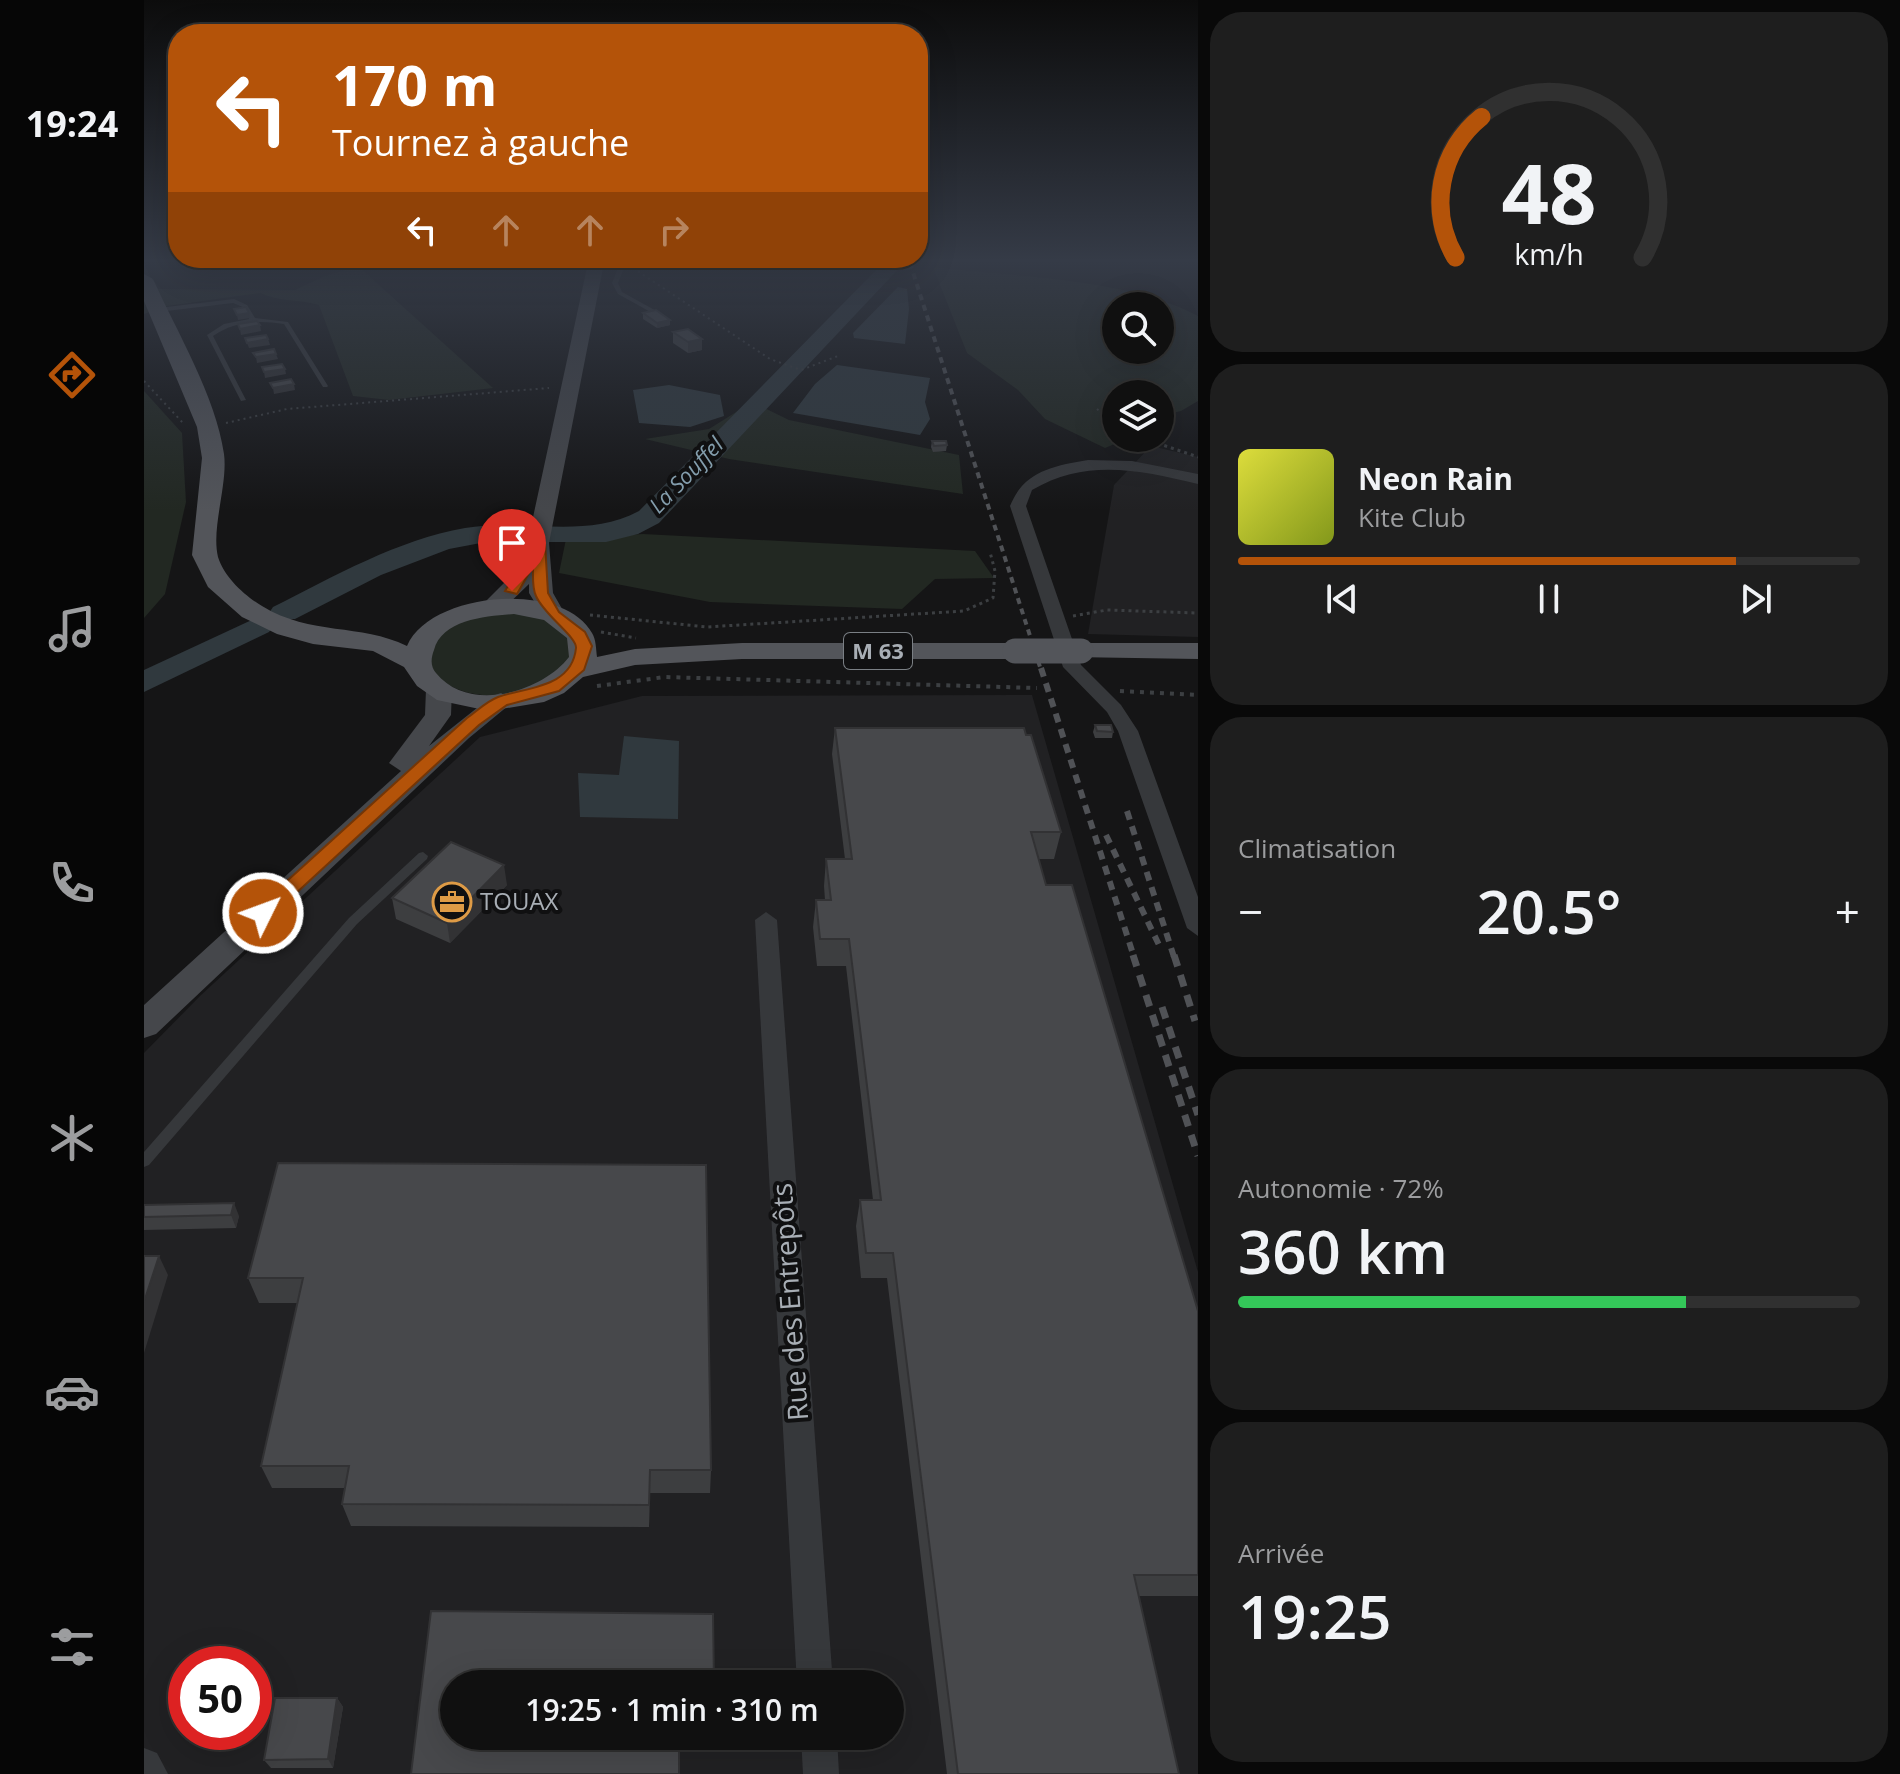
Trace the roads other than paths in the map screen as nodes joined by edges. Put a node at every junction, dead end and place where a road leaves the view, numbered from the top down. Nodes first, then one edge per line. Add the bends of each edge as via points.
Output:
1 (173, 346) edge
2 (215, 346) edge
3 (300, 346) edge
4 (579, 346) edge
5 (325, 386) dead end
6 (243, 400) dead end
7 (1198, 479) edge
8 (540, 538) junction
9 (492, 607) junction
10 (553, 614) junction
11 (276, 622) junction
12 (443, 622) junction
13 (583, 626) junction
14 (742, 651) junction
15 (1198, 651) edge
16 (417, 662) junction
17 (582, 679) junction
18 (439, 689) junction
19 (501, 701) junction
20 (423, 856) dead end
21 (263, 913) junction
22 (766, 920) dead end
23 (1198, 928) edge
24 (144, 1025) edge
25 (144, 1161) edge
26 (814, 1670) edge
27 (820, 1750) edge
28 (144, 1766) edge
29 (150, 1774) edge
30 (821, 1774) edge

1 - 11 main road via 208,427 213,458 205,555 217,581 237,601
2 - 6 lane
3 - 5 lane
4 - 8 main road
7 - 23 street via 1137,466 1065,467 1025,488 1018,506 1072,667 1128,731
8 - 9 main road via 520,580
8 - 10 main road via 541,593
9 - 10 main road
9 - 12 main road
10 - 13 main road
11 - 12 main road via 379,630
11 - 16 main road via 300,633 379,643
12 - 16 main road via 423,641
13 - 14 main road, M 63 via 630,644
13 - 17 main road
14 - 15 main road, M 63, bridge
14 - 17 main road, M 63 via 635,657
16 - 18 main road via 424,677
17 - 19 main road
18 - 19 main road via 467,699
18 - 21 main road via 438,715 425,737
19 - 21 main road via 460,732
20 - 25 lane via 353,921
21 - 24 main road
22 - 26 street, Rue des Entrepôts
27 - 30 street
28 - 29 street

